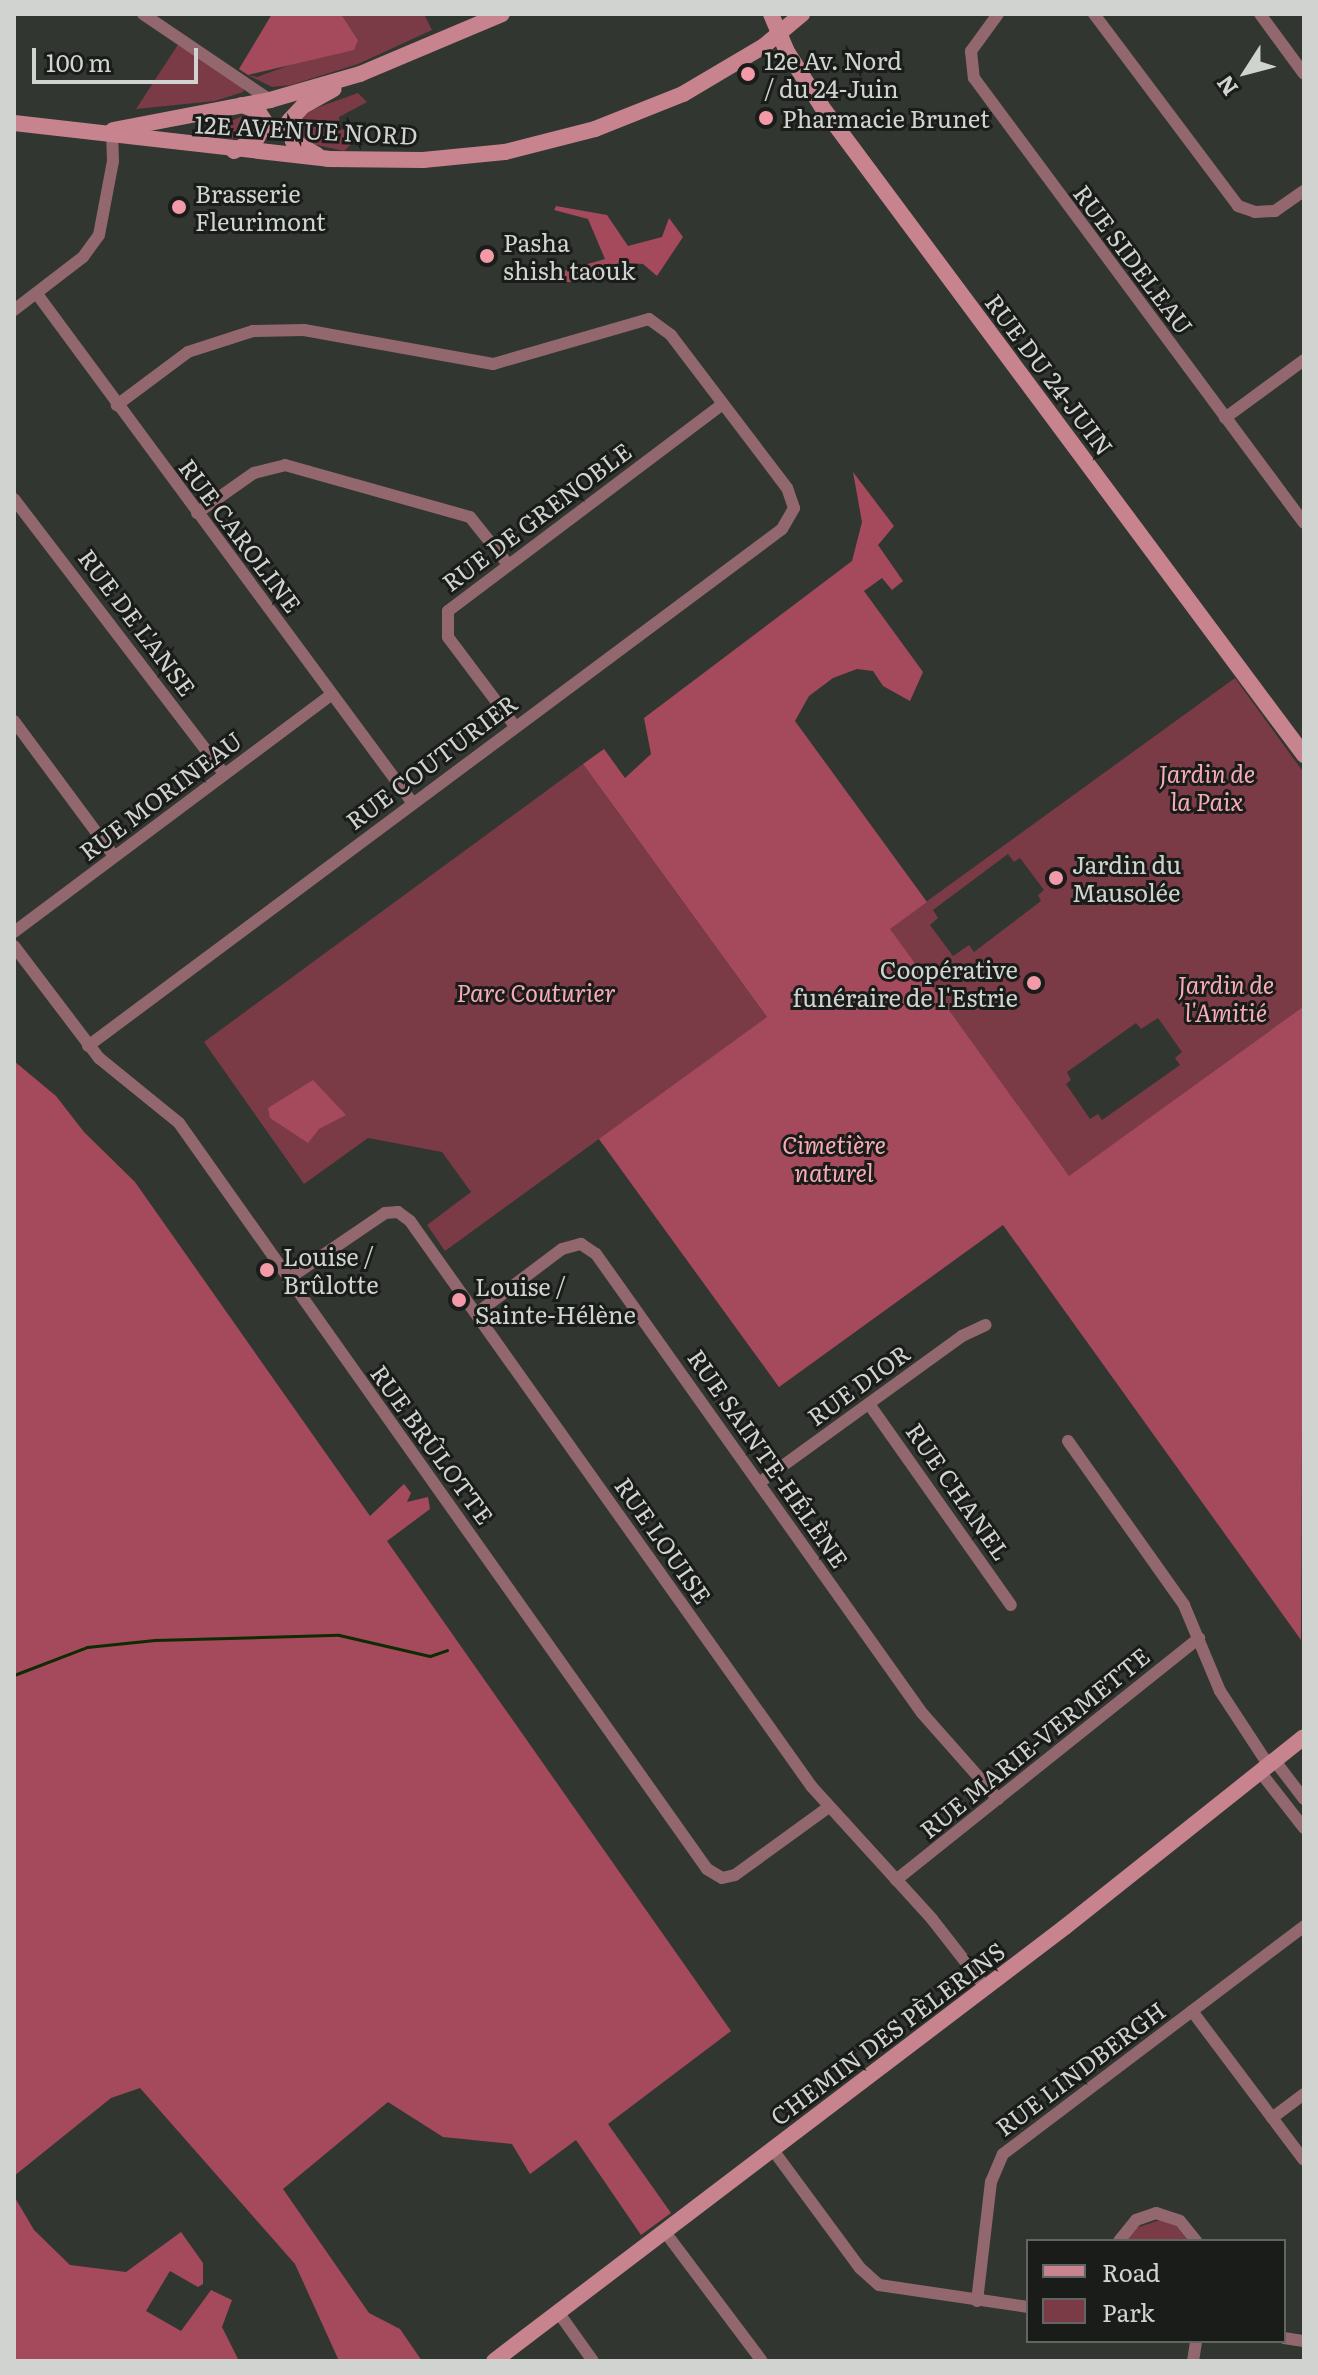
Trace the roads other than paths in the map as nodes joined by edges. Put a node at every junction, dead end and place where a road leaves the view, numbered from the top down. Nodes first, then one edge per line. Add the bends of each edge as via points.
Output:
1 (143, 14) edge
2 (502, 14) edge
3 (771, 14) edge
4 (802, 14) edge
5 (998, 14) edge
6 (1094, 14) edge
7 (1260, 14) edge
8 (779, 35) junction
9 (360, 74) junction
10 (1304, 74) edge
11 (270, 100) junction
12 (242, 105) junction
13 (14, 123) edge
14 (112, 130) junction
15 (233, 151) junction
16 (328, 159) junction
17 (1304, 191) edge
18 (37, 294) junction
19 (14, 310) edge
20 (1304, 360) edge
21 (723, 404) junction
22 (117, 405) junction
23 (1225, 418) junction
24 (14, 499) edge
25 (197, 513) junction
26 (1304, 523) edge
27 (507, 563) junction
28 (332, 694) junction
29 (14, 721) edge
30 (514, 725) junction
31 (1304, 755) edge
32 (224, 774) junction
33 (412, 802) junction
34 (114, 856) junction
35 (14, 932) edge
36 (14, 946) edge
37 (88, 1046) junction
38 (288, 1279) junction
39 (477, 1313) junction
40 (986, 1325) dead end
41 (869, 1404) junction
42 (1068, 1441) dead end
43 (759, 1483) junction
44 (1011, 1605) dead end
45 (1199, 1638) junction
46 (1304, 1737) edge
47 (1268, 1766) junction
48 (998, 1799) junction
49 (1304, 1799) edge
50 (829, 1807) junction
51 (1304, 1828) edge
52 (896, 1880) junction
53 (1304, 1926) edge
54 (986, 1988) junction
55 (1192, 2011) junction
56 (1304, 2094) edge
57 (1272, 2118) junction
58 (773, 2150) junction
59 (1304, 2160) edge
60 (665, 2232) junction
61 (1121, 2239) edge
62 (1194, 2239) edge
63 (977, 2301) junction
64 (1026, 2307) edge
65 (558, 2312) junction
66 (494, 2361) edge
67 (593, 2361) edge
68 (762, 2361) edge

1 - 11 street
2 - 9 street
3 - 8 street, RUE DU 24-JUIN
4 - 8 street, 12E AVENUE NORD
5 - 23 street, RUE SIDELEAU via 971,51 974,78
6 - 17 street via 1238,206 1275,211
7 - 10 street
8 - 16 street, 12E AVENUE NORD via 683,94 549,143 423,160
8 - 31 street, RUE DU 24-JUIN via 846,140
9 - 11 street
9 - 16 street via 303,106 289,121 298,146
11 - 12 street
12 - 14 street
12 - 15 street via 263,117 263,131
13 - 14 street, 12E AVENUE NORD
14 - 15 street, 12E AVENUE NORD via 153,143
14 - 18 street via 112,171 99,235 83,257
15 - 16 street, 12E AVENUE NORD
18 - 19 street
18 - 22 street, RUE CAROLINE
20 - 23 street
21 - 22 street via 671,335 649,319 493,364 304,330 253,331 188,352
21 - 27 street, RUE DE GRENOBLE
21 - 30 street, RUE COUTURIER via 787,488 794,508 782,529
22 - 25 street, RUE CAROLINE
23 - 26 street, RUE SIDELEAU
24 - 32 street, RUE DE L'ANSE
25 - 27 street via 254,473 285,465 470,517
25 - 28 street, RUE CAROLINE
27 - 30 street, RUE DE GRENOBLE via 457,601 445,627
28 - 32 street, RUE MORINEAU
28 - 33 street, RUE CAROLINE
29 - 34 street
30 - 33 street, RUE COUTURIER
32 - 34 street, RUE MORINEAU
33 - 37 street, RUE COUTURIER
34 - 35 street, RUE MORINEAU
36 - 37 street, RUE BRÛLOTTE
37 - 38 street, RUE BRÛLOTTE via 179,1123
38 - 39 street, RUE LOUISE via 385,1213 398,1212 415,1227
38 - 50 street, RUE BRÛLOTTE via 707,1869 722,1878 735,1875
39 - 43 street, RUE SAINTE-HÉLÈNE via 562,1249 590,1248
39 - 50 street, RUE LOUISE
40 - 41 street, RUE DIOR
41 - 43 street, RUE DIOR
41 - 44 street, RUE CHANEL
42 - 45 street via 1179,1598
43 - 48 street, RUE SAINTE-HÉLÈNE via 922,1713
45 - 47 street via 1227,1703
45 - 48 street, RUE MARIE-VERMETTE
46 - 47 street, CHEMIN DES PÈLERINS
47 - 49 street
47 - 51 street
47 - 54 street, CHEMIN DES PÈLERINS
48 - 52 street, RUE MARIE-VERMETTE
50 - 52 street, RUE LOUISE
52 - 54 street, RUE LOUISE
53 - 55 street, RUE LINDBERGH
54 - 58 street, CHEMIN DES PÈLERINS
55 - 57 street
55 - 63 street, RUE LINDBERGH via 1003,2154 991,2182
56 - 57 street
57 - 59 street
58 - 60 street, CHEMIN DES PÈLERINS
58 - 63 street via 869,2278 889,2290
60 - 65 street, CHEMIN DES PÈLERINS
60 - 68 street
61 - 62 street via 1136,2220 1156,2213 1180,2221
63 - 64 street
65 - 66 street, CHEMIN DES PÈLERINS
65 - 67 street

